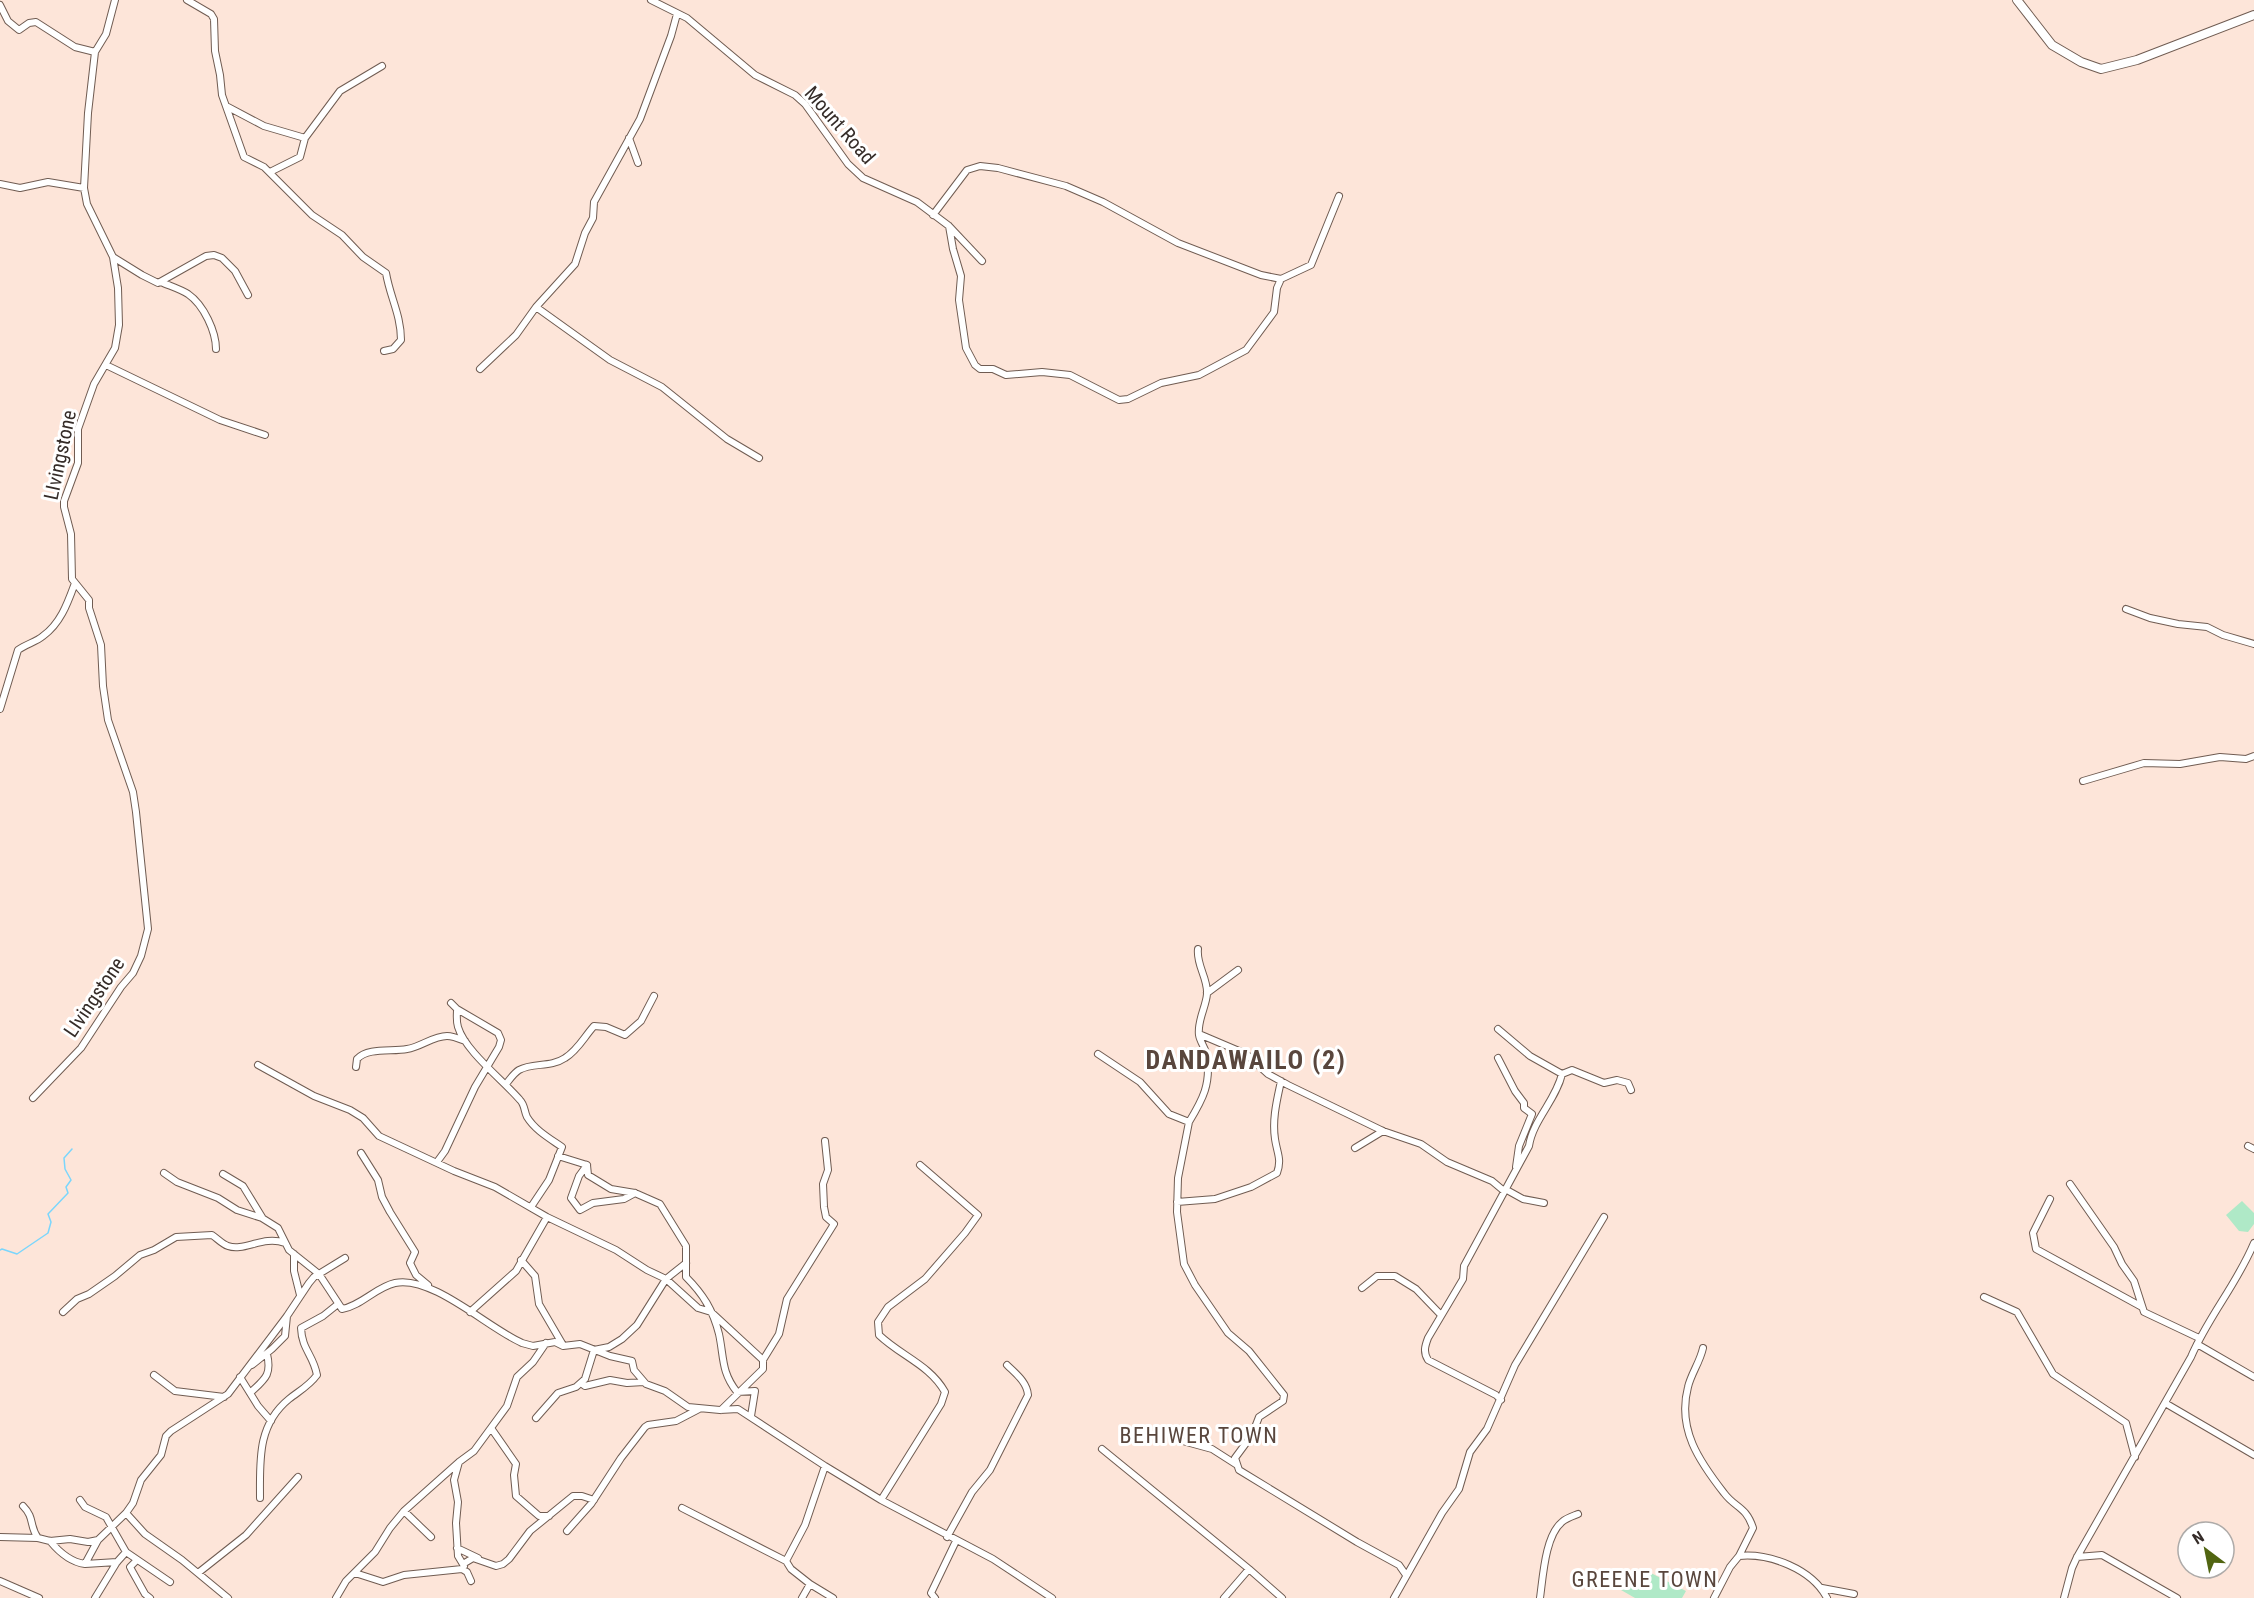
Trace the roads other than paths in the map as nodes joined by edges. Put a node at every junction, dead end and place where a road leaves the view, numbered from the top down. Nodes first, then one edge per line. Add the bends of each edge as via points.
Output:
1 (115, 0) edge
2 (187, 0) edge
3 (651, 0) edge
4 (2017, 0) edge
5 (0, 5) edge
6 (677, 14) junction
7 (2254, 15) edge
8 (95, 52) junction
9 (382, 66) dead end
10 (226, 106) junction
11 (305, 138) junction
12 (629, 138) junction
13 (638, 163) dead end
14 (270, 172) junction
15 (0, 184) edge
16 (84, 188) junction
17 (1339, 196) dead end
18 (933, 215) junction
19 (949, 226) junction
20 (113, 257) junction
21 (982, 261) dead end
22 (1281, 279) junction
23 (161, 282) junction
24 (248, 295) dead end
25 (536, 307) junction
26 (216, 350) dead end
27 (384, 351) dead end
28 (106, 365) junction
29 (480, 369) dead end
30 (265, 435) dead end
31 (759, 458) dead end
32 (75, 583) junction
33 (2126, 609) dead end
34 (2254, 644) edge
35 (0, 709) edge
36 (2254, 756) edge
37 (2083, 781) dead end
38 (1198, 949) dead end
39 (1238, 970) dead end
40 (1207, 993) junction
41 (654, 996) dead end
42 (452, 1003) dead end
43 (457, 1009) junction
44 (1498, 1029) dead end
45 (1199, 1034) junction
46 (466, 1041) junction
47 (1098, 1054) dead end
48 (1498, 1058) dead end
49 (258, 1065) dead end
50 (356, 1067) dead end
51 (486, 1067) junction
52 (1562, 1074) junction
53 (1281, 1081) junction
54 (506, 1084) junction
55 (1631, 1090) dead end
56 (33, 1098) dead end
57 (1189, 1122) junction
58 (1383, 1131) junction
59 (825, 1141) dead end
60 (1355, 1148) dead end
61 (361, 1153) dead end
62 (558, 1156) junction
63 (437, 1162) junction
64 (920, 1165) dead end
65 (587, 1166) junction
66 (1515, 1170) junction
67 (164, 1173) dead end
68 (223, 1174) dead end
69 (2070, 1184) dead end
70 (1504, 1190) junction
71 (635, 1193) junction
72 (2050, 1199) dead end
73 (1177, 1202) junction
74 (1544, 1203) dead end
75 (531, 1208) junction
76 (547, 1217) junction
77 (1604, 1217) dead end
78 (262, 1218) junction
79 (285, 1244) junction
80 (2254, 1244) edge
81 (294, 1254) junction
82 (345, 1258) dead end
83 (521, 1260) junction
84 (686, 1263) junction
85 (319, 1274) junction
86 (666, 1279) junction
87 (1362, 1288) dead end
88 (435, 1291) junction
89 (300, 1295) junction
90 (1984, 1297) dead end
91 (338, 1304) junction
92 (2142, 1307) junction
93 (63, 1312) dead end
94 (470, 1312) junction
95 (711, 1312) junction
96 (1441, 1315) junction
97 (287, 1316) junction
98 (2198, 1341) junction
99 (546, 1343) junction
100 (563, 1346) junction
101 (1703, 1348) dead end
102 (594, 1350) junction
103 (267, 1354) junction
104 (764, 1360) junction
105 (1007, 1365) dead end
106 (246, 1369) junction
107 (154, 1375) dead end
108 (240, 1377) junction
109 (2254, 1377) edge
110 (644, 1382) junction
111 (581, 1383) junction
112 (737, 1392) junction
113 (250, 1393) junction
114 (224, 1397) junction
115 (1501, 1400) junction
116 (2165, 1403) junction
117 (699, 1408) junction
118 (720, 1410) junction
119 (751, 1416) junction
120 (536, 1418) dead end
121 (271, 1421) junction
122 (491, 1428) junction
123 (1179, 1440) dead end
124 (1102, 1449) dead end
125 (2254, 1455) edge
126 (2134, 1456) junction
127 (459, 1462) junction
128 (1238, 1465) junction
129 (825, 1466) junction
130 (298, 1477) dead end
131 (260, 1498) dead end
132 (80, 1500) dead end
133 (594, 1500) junction
134 (881, 1500) junction
135 (23, 1506) dead end
136 (682, 1508) dead end
137 (404, 1511) junction
138 (126, 1513) junction
139 (1578, 1514) dead end
140 (549, 1516) junction
141 (111, 1526) junction
142 (567, 1531) dead end
143 (0, 1537) edge
144 (431, 1537) dead end
145 (947, 1537) junction
146 (38, 1538) junction
147 (98, 1540) junction
148 (50, 1541) junction
149 (956, 1541) junction
150 (458, 1548) junction
151 (126, 1552) junction
152 (1739, 1556) junction
153 (2077, 1557) junction
154 (479, 1559) junction
155 (367, 1560) junction
156 (136, 1561) junction
157 (786, 1561) junction
158 (117, 1562) junction
159 (85, 1564) junction
160 (463, 1564) junction
161 (1249, 1569) junction
162 (355, 1572) junction
163 (467, 1572) junction
164 (198, 1573) junction
165 (1406, 1575) junction
166 (370, 1578) junction
167 (0, 1581) edge
168 (471, 1581) dead end
169 (170, 1582) dead end
170 (810, 1584) junction
171 (1822, 1588) junction
172 (1275, 1592) junction
173 (1854, 1594) dead end
174 (1048, 1597) edge
175 (39, 1598) edge
176 (95, 1598) edge
177 (150, 1598) edge
178 (228, 1598) edge
179 (336, 1598) edge
180 (802, 1598) edge
181 (833, 1598) edge
182 (935, 1598) edge
183 (1224, 1598) edge
184 (1270, 1598) edge
185 (1282, 1598) edge
186 (1394, 1598) edge
187 (1540, 1598) edge
188 (1714, 1598) edge
189 (1827, 1598) edge
190 (2064, 1598) edge
191 (2177, 1598) edge

1 - 8 street, LIvingstone via 106,34
2 - 10 street via 214,19 215,51
3 - 6 street, Mount Road
4 - 7 street via 2052,45 2101,69 2137,60
5 - 8 street via 8,21 19,30 36,22 75,47
6 - 12 street via 651,90
6 - 18 street, Mount Road via 687,18 755,75 795,95 848,165 863,178 917,202
8 - 16 street, LIvingstone
9 - 11 street via 340,92
10 - 11 street via 264,126
10 - 14 street via 244,157
11 - 14 street via 300,157
12 - 13 street
12 - 25 street via 594,202 593,218 575,264
14 - 27 street via 312,215 386,273 391,299 397,306 401,340 393,349
15 - 16 street via 20,188 48,182
16 - 20 street, LIvingstone via 87,204
17 - 22 street via 1311,265
18 - 19 street, Mount Road
18 - 22 street via 967,170 980,166 998,168 1066,186 1178,243
19 - 21 street, Mount Road
19 - 22 street via 961,276 959,300 966,348 975,365 1006,375 1070,375 1119,400 1161,383 1198,375 1246,350 1274,312 1276,288
20 - 23 street
20 - 28 street, LIvingstone via 119,325
23 - 24 street via 214,255 235,271
23 - 26 street via 196,301 216,337
25 - 29 street via 516,335
25 - 31 street via 610,360 662,387 727,439
28 - 30 street via 226,423
28 - 32 street, LIvingstone via 94,384 78,429 77,468 64,501 71,534 70,572
32 - 35 street via 55,625 18,650
32 - 56 street, LIvingstone via 86,595 99,637 108,720 133,792 148,929 132,973 81,1048
33 - 34 street via 2150,618 2207,627
36 - 37 street via 2180,764 2144,763
38 - 40 street
39 - 40 street
40 - 45 street
41 - 54 street via 641,1021 625,1035 594,1026 564,1059 519,1070
42 - 43 street
43 - 46 street via 458,1028
43 - 51 street via 498,1033 501,1040
44 - 52 street via 1530,1056
45 - 53 street via 1246,1054
45 - 57 street via 1207,1055 1208,1078 1204,1097
46 - 50 street via 440,1037 406,1050 364,1053 357,1059
46 - 51 street
47 - 57 street via 1140,1082 1169,1114
48 - 66 street via 1524,1108 1532,1114 1519,1146
49 - 63 street via 314,1096 350,1110 380,1136
51 - 54 street
51 - 63 street
52 - 55 street via 1572,1070 1604,1083 1617,1080 1628,1083
52 - 66 street via 1560,1086
53 - 58 street
53 - 73 street via 1274,1111 1275,1140 1281,1161 1277,1173 1215,1199
54 - 62 street via 524,1104 532,1125 562,1147
57 - 73 street
58 - 60 street
58 - 70 street via 1421,1144 1447,1162
59 - 104 street via 828,1170 823,1184 824,1207 826,1217 834,1224 787,1299 779,1334
61 - 88 street via 415,1252 411,1263 416,1275
62 - 65 street
62 - 75 street via 546,1186
63 - 75 street via 495,1187
64 - 134 street via 978,1215 925,1279 888,1307 878,1322 879,1335 921,1364 945,1392
65 - 71 street via 588,1175 611,1189
65 - 71 street via 571,1198 580,1209
66 - 70 street
67 - 78 street via 237,1210
68 - 78 street via 243,1186
69 - 92 street via 2114,1246 2134,1281
70 - 74 street
70 - 96 street
71 - 84 street via 660,1204 686,1246
72 - 92 street via 2033,1233 2036,1249
73 - 128 street via 1184,1264 1194,1286 1228,1333 1284,1395 1283,1401 1259,1417 1252,1435 1235,1458
75 - 76 street
76 - 83 street
76 - 86 street
77 - 115 street via 1515,1365
78 - 79 street via 278,1228
79 - 81 street
79 - 93 street via 274,1239 233,1248 212,1235 176,1237 140,1255
80 - 98 street
81 - 85 street
81 - 89 street
82 - 85 street
83 - 94 street via 516,1271
83 - 100 street via 535,1276 539,1304
84 - 86 street
84 - 95 street via 686,1277 703,1293
85 - 89 street
85 - 91 street
86 - 95 street via 698,1308
86 - 102 street via 630,1332 609,1347
87 - 96 street via 1377,1276 1395,1276 1416,1289
88 - 91 street via 415,1282 401,1282 382,1287 345,1310
88 - 94 street
89 - 97 street
90 - 126 street via 2017,1312 2053,1374 2126,1423
91 - 121 street via 301,1328 303,1344 314,1359 317,1376 289,1398
92 - 98 street via 2144,1312
94 - 99 street via 509,1338 533,1346
95 - 104 street
95 - 112 street via 726,1377
96 - 115 street via 1424,1347 1428,1360
97 - 103 street via 285,1336
97 - 106 street
98 - 109 street
98 - 116 street
99 - 100 street
99 - 122 street via 517,1377 507,1406
100 - 102 street via 580,1344
101 - 152 street via 1684,1406 1689,1440 1704,1468 1728,1498 1749,1515 1753,1527
102 - 110 street via 632,1361
102 - 111 street
103 - 106 street
103 - 113 street via 267,1375
104 - 112 street via 763,1369
105 - 145 street via 1022,1380 1028,1395 990,1470 972,1492
106 - 108 street
107 - 114 street via 175,1391
108 - 113 street
108 - 114 street
110 - 111 street via 610,1380 585,1386
110 - 117 street via 688,1407
111 - 120 street via 558,1393
112 - 118 street
112 - 119 street via 755,1391
113 - 121 street
114 - 138 street via 166,1436 161,1455 145,1473
115 - 165 street via 1470,1452 1460,1489
116 - 125 street
116 - 126 street
117 - 118 street
117 - 133 street via 676,1421 645,1427
118 - 119 street via 738,1409
119 - 129 street
121 - 131 street via 259,1459
122 - 127 street via 474,1452
122 - 140 street via 516,1464 516,1496 539,1516
123 - 128 street via 1212,1449
124 - 161 street
126 - 153 street
127 - 137 street
127 - 150 street via 454,1480
128 - 165 street via 1239,1470 1258,1483 1399,1565
129 - 134 street
129 - 157 street via 805,1525
130 - 164 street via 246,1535
132 - 141 street via 85,1507 106,1516
133 - 140 street via 573,1496
133 - 142 street
134 - 145 street
135 - 146 street via 32,1517
136 - 157 street
137 - 144 street
137 - 155 street
138 - 141 street
138 - 164 street
139 - 187 street via 1554,1531
140 - 154 street via 530,1531 503,1564 496,1566
141 - 147 street
141 - 151 street
143 - 146 street
145 - 149 street
146 - 148 street
147 - 148 street
147 - 159 street
148 - 159 street via 62,1555
149 - 174 street via 993,1559
149 - 182 street via 931,1593
150 - 154 street
150 - 160 street
151 - 156 street
151 - 158 street
152 - 171 street via 1751,1555 1795,1567
152 - 188 street
153 - 190 street
153 - 191 street via 2102,1555
154 - 160 street
155 - 162 street
155 - 166 street
156 - 169 street
156 - 177 street via 130,1567
157 - 170 street
158 - 159 street
158 - 176 street
160 - 163 street
161 - 172 street
161 - 183 street
162 - 166 street
162 - 179 street
163 - 166 street via 428,1571 383,1582
163 - 168 street
164 - 178 street
165 - 186 street
167 - 175 street
170 - 180 street
170 - 181 street
171 - 173 street
171 - 189 street
172 - 184 street
172 - 185 street

